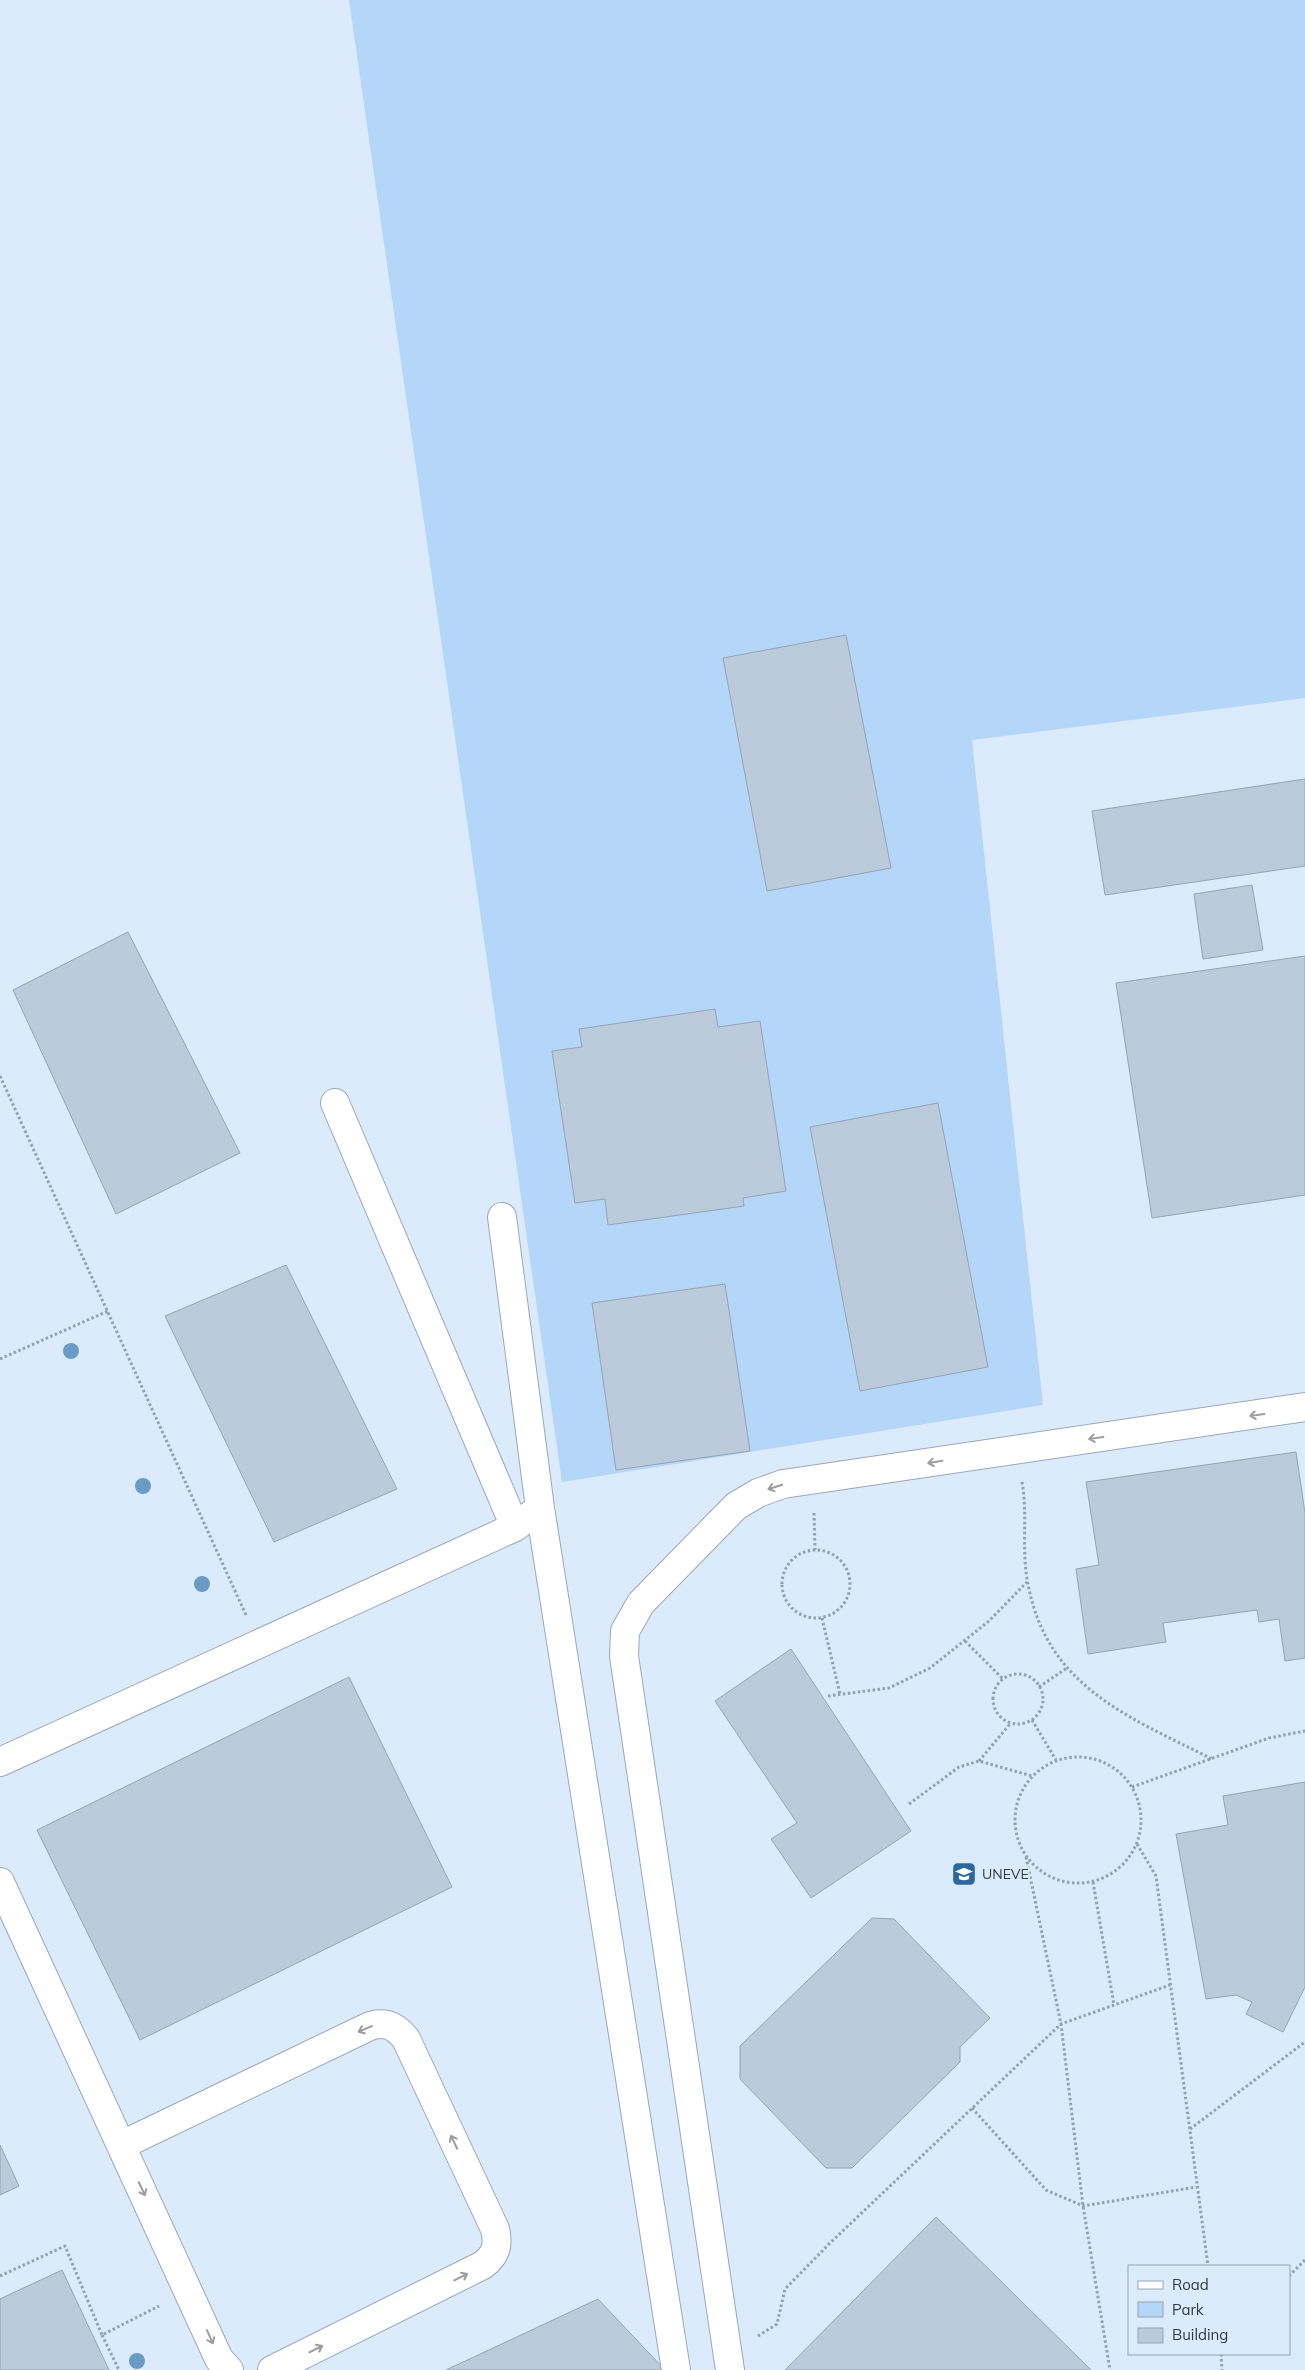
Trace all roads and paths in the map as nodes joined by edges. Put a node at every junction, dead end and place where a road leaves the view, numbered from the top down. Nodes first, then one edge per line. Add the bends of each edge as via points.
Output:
1 (0, 1076) edge
2 (335, 1103) dead end
3 (502, 1216) dead end
4 (108, 1311) junction
5 (0, 1360) edge
6 (1305, 1408) edge
7 (1017, 1450) junction
8 (540, 1508) junction
9 (515, 1527) junction
10 (1027, 1582) junction
11 (822, 1618) junction
12 (965, 1641) junction
13 (260, 1645) junction
14 (1067, 1668) junction
15 (1003, 1679) junction
16 (1039, 1687) junction
17 (840, 1694) junction
18 (828, 1696) dead end
19 (1032, 1720) junction
20 (1010, 1724) junction
21 (1305, 1731) edge
22 (1212, 1759) junction
23 (1056, 1760) junction
24 (979, 1761) junction
25 (0, 1762) edge
26 (1032, 1776) junction
27 (1132, 1788) junction
28 (909, 1804) dead end
29 (1137, 1844) junction
30 (1026, 1857) junction
31 (0, 1882) edge
32 (1093, 1882) junction
33 (1170, 1985) junction
34 (1114, 2005) junction
35 (1061, 2024) junction
36 (1305, 2042) edge
37 (972, 2108) junction
38 (1189, 2130) junction
39 (122, 2145) junction
40 (1196, 2187) junction
41 (1083, 2206) junction
42 (1305, 2260) edge
43 (1208, 2265) edge
44 (1290, 2275) edge
45 (0, 2276) edge
46 (189, 2292) junction
47 (102, 2335) junction
48 (1220, 2355) edge
49 (729, 2362) edge
50 (119, 2370) edge
51 (229, 2370) edge
52 (272, 2370) edge
53 (676, 2370) edge
54 (1110, 2370) edge
55 (1222, 2370) edge

1 - 4 path
2 - 9 lane
3 - 8 lane
4 - 5 path
4 - 13 path
6 -> 7 lane
7 - 10 path via 1024,1496
7 -> 49 lane via 783,1484 758,1492 736,1506 641,1603 625,1631 624,1656
8 - 9 lane
8 - 53 lane
9 - 13 lane
10 - 12 path via 989,1622
10 - 14 path via 1034,1611 1052,1648
11 - 11 path via 838,1611 847,1598 850,1581 844,1564 831,1553 815,1550 799,1554 788,1565 782,1579 784,1595 792,1609 806,1617
11 - 17 path
12 - 15 path
12 - 17 path via 930,1668 889,1688
13 - 25 lane
14 - 16 path
14 - 22 path via 1074,1677 1122,1713
15 - 16 path via 1012,1675 1023,1676 1032,1679
15 - 20 path via 996,1687 994,1703 1001,1718
16 - 19 path via 1040,1711
17 - 18 path
19 - 20 path
19 - 23 path
20 - 24 path
21 - 22 path via 1269,1738
22 - 27 path
23 - 26 path
23 - 27 path via 1085,1757 1112,1767
24 - 26 path
24 - 28 path via 959,1767
26 - 30 path via 1017,1801 1015,1831
27 - 29 path via 1141,1815
29 - 32 path via 1122,1866
29 - 33 path via 1156,1876
30 - 32 path via 1046,1876 1072,1884
30 - 35 path
31 - 39 lane
32 - 34 path
33 - 34 path
33 - 38 path
34 - 35 path
35 - 37 path
35 - 41 path
36 - 38 path
37 - 41 path via 1046,2190
37 - 49 path via 785,2289 777,2324
38 - 40 path
39 -> 46 lane
52 -> 39 lane via 483,2266 492,2259 496,2250 498,2239 495,2229 406,2039 391,2025 380,2023 370,2026
40 - 41 path
40 - 43 path
41 - 54 path
42 - 44 path
45 - 47 path via 65,2246
46 - 47 path
46 -> 51 lane via 219,2359
47 - 50 path
48 - 55 path

